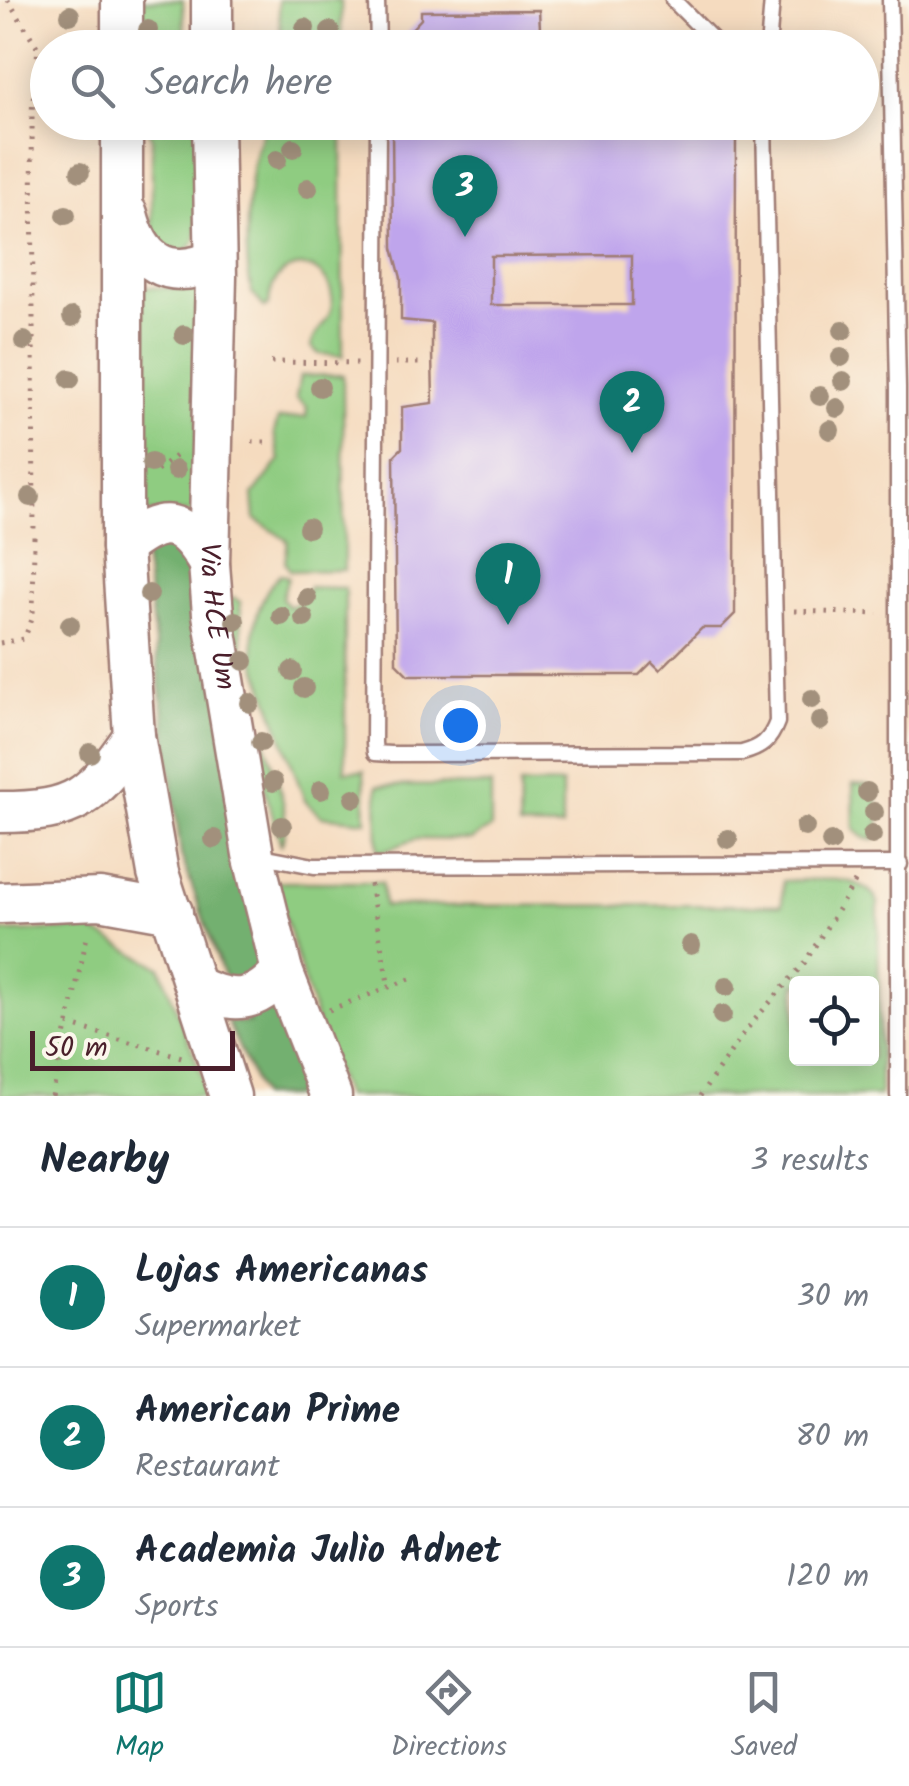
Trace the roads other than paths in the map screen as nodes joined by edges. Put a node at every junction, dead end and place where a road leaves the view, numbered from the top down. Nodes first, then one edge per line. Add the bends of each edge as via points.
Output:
1 (122, 0) edge
2 (212, 0) edge
3 (378, 0) edge
4 (672, 0) edge
5 (772, 0) edge
6 (890, 0) edge
7 (122, 30) edge
8 (212, 30) edge
9 (378, 30) edge
10 (703, 30) edge
11 (770, 30) edge
12 (122, 140) edge
13 (213, 140) edge
14 (378, 140) edge
15 (764, 140) edge
16 (123, 195) junction
17 (214, 260) junction
18 (122, 547) junction
19 (209, 564) junction
20 (134, 736) junction
21 (0, 812) edge
22 (253, 854) junction
23 (900, 864) junction
24 (0, 903) edge
25 (172, 912) junction
26 (282, 972) junction
27 (196, 987) junction
28 (230, 1096) edge
29 (330, 1096) edge
30 (898, 1096) edge

1 - 7 main road
2 - 8 main road
3 - 9 lane
4 - 10 lane
5 - 11 lane
6 - 23 lane
12 - 16 main road
13 - 17 main road, Via HCE Um
14 - 15 lane via 375,753 742,753 771,737 776,722
16 - 17 main road via 141,248 156,264 173,270
16 - 18 main road
17 - 19 main road, Via HCE Um
18 - 19 main road via 144,530 170,523 199,546
18 - 20 main road
19 - 22 main road, Via HCE Um
20 - 21 main road via 100,785 75,804
20 - 25 main road via 158,873
22 - 23 lane via 303,866
22 - 26 main road, Via HCE Um
23 - 30 lane
24 - 25 main road via 100,899
25 - 27 main road
26 - 27 main road via 258,996 242,1000
26 - 29 main road, Via HCE Um
27 - 28 main road

